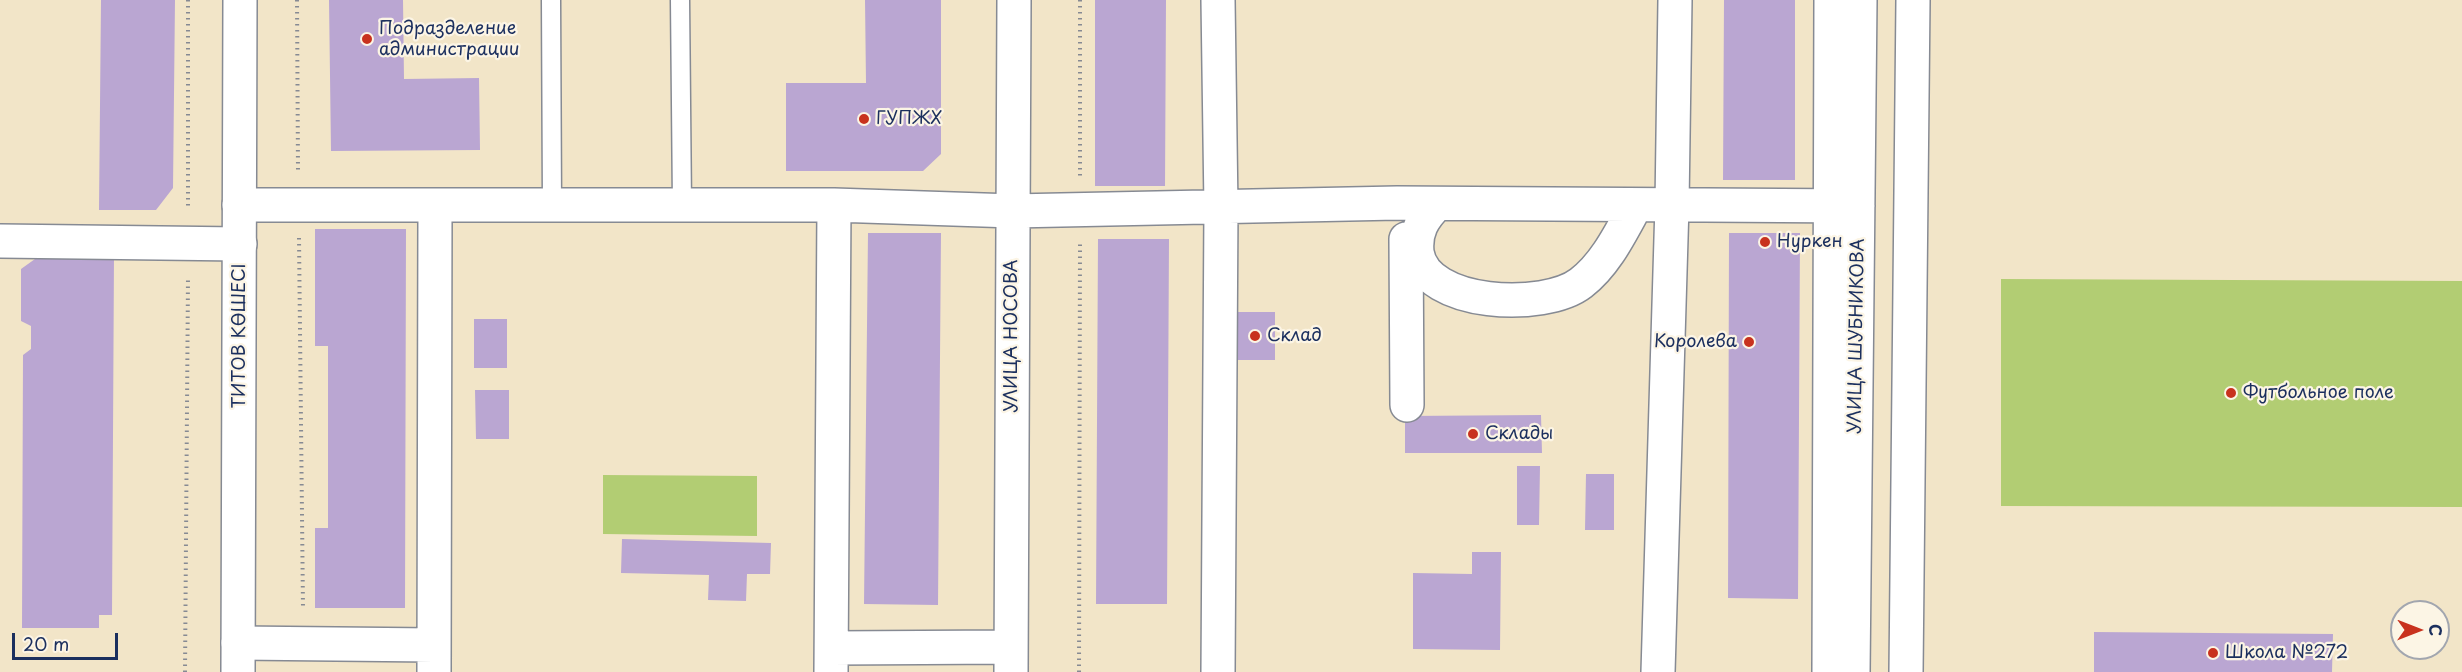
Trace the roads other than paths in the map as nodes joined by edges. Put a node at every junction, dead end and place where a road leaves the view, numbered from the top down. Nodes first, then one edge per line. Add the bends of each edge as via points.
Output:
1 (240, 0) edge
2 (551, 0) edge
3 (680, 0) edge
4 (1014, 0) edge
5 (1218, 0) edge
6 (1675, 0) edge
7 (1831, 0) edge
8 (1860, 0) edge
9 (1913, 0) edge
10 (1397, 203) junction
11 (1437, 204) junction
12 (239, 205) junction
13 (834, 205) junction
14 (1636, 205) junction
15 (1672, 205) junction
16 (435, 206) junction
17 (552, 206) junction
18 (682, 206) junction
19 (1845, 206) junction
20 (1221, 208) junction
21 (1012, 211) junction
22 (0, 242) edge
23 (240, 244) junction
24 (1407, 405) dead end
25 (238, 658) edge
26 (434, 658) edge
27 (832, 660) edge
28 (1011, 660) edge
29 (1218, 672) edge
30 (1658, 672) edge
31 (1829, 672) edge
32 (1853, 672) edge
33 (1906, 672) edge

1 - 12 street, ТИТОВ КӨШЕСІ
2 - 17 lane
3 - 18 lane
4 - 21 street, УЛИЦА НОСОВА
5 - 20 street
6 - 15 street
7 - 19 street
8 - 19 street, УЛИЦА ШУБНИКОВА
9 - 33 street
10 - 11 street
10 - 20 street
10 - 24 street via 1406,222
11 - 14 street
11 - 14 street via 1423,218 1416,239 1419,261 1429,278 1469,296 1514,299 1558,295 1580,284 1600,264
12 - 16 street
12 - 23 street, ТИТОВ КӨШЕСІ
13 - 18 street
13 - 21 street
13 - 27 street
14 - 15 street
15 - 19 street
15 - 30 street
16 - 17 street
16 - 26 street
17 - 18 street
19 - 31 street
19 - 32 street, УЛИЦА ШУБНИКОВА
20 - 21 street
20 - 29 street
21 - 28 street, УЛИЦА НОСОВА
22 - 23 street
23 - 25 street, ТИТОВ КӨШЕСІ
25 - 26 street via 303,644
27 - 28 street

